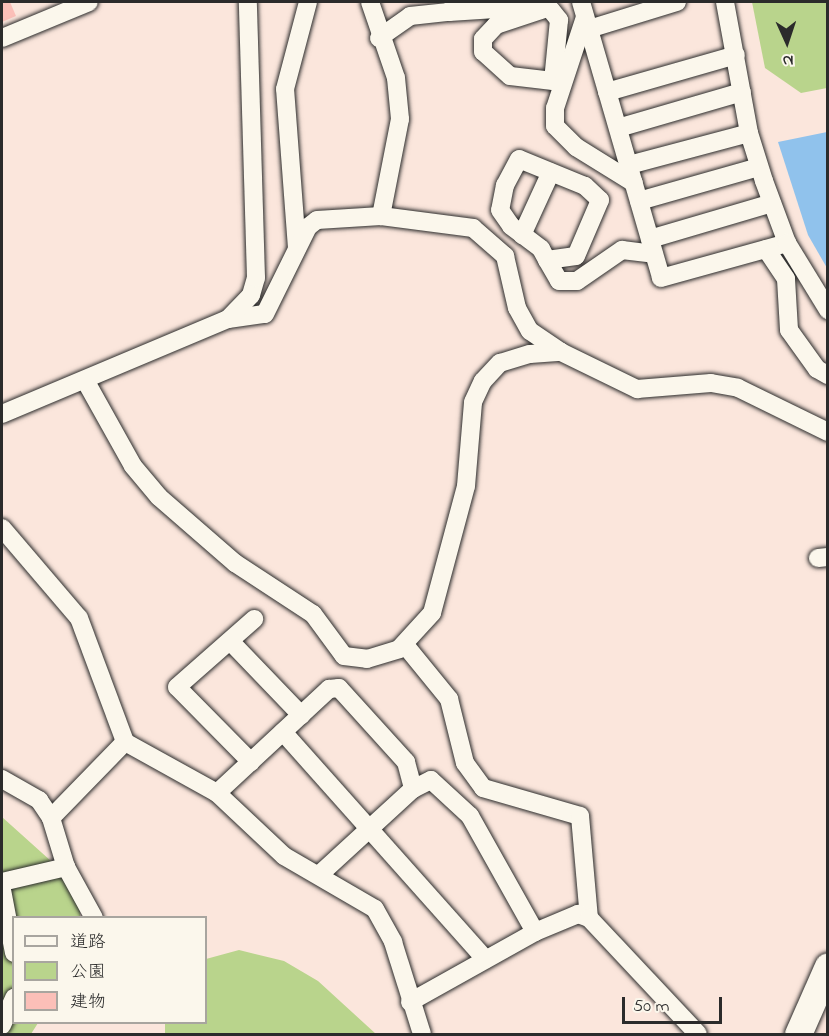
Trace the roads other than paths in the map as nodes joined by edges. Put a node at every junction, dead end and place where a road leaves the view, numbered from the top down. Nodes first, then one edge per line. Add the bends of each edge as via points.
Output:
1 (89, 2) edge
2 (248, 2) edge
3 (308, 2) edge
4 (370, 2) edge
5 (677, 2) edge
6 (725, 2) edge
7 (453, 7) edge
8 (546, 8) junction
9 (585, 15) edge
10 (379, 38) junction
11 (2, 39) edge
12 (736, 56) junction
13 (558, 85) junction
14 (607, 92) junction
15 (742, 92) junction
16 (618, 128) junction
17 (749, 133) junction
18 (759, 167) junction
19 (551, 172) junction
20 (631, 174) junction
21 (639, 201) junction
22 (772, 203) junction
23 (381, 216) junction
24 (522, 235) junction
25 (787, 243) junction
26 (652, 246) junction
27 (766, 249) junction
28 (297, 252) junction
29 (547, 260) junction
30 (828, 310) edge
31 (228, 319) junction
32 (561, 352) junction
33 (828, 375) edge
34 (85, 380) junction
35 (2, 414) edge
36 (828, 432) edge
37 (2, 528) edge
38 (254, 619) dead end
39 (230, 641) junction
40 (405, 645) junction
41 (301, 715) junction
42 (283, 732) junction
43 (125, 742) junction
44 (251, 762) junction
45 (2, 779) edge
46 (413, 789) junction
47 (217, 793) junction
48 (51, 818) junction
49 (372, 827) junction
50 (66, 867) junction
51 (319, 875) junction
52 (2, 882) edge
53 (2, 890) edge
54 (93, 916) edge
55 (589, 918) junction
56 (535, 932) junction
57 (12, 942) edge
58 (485, 959) junction
59 (828, 966) edge
60 (828, 1001) edge
61 (12, 1002) edge
62 (410, 1002) junction
63 (2, 1025) edge
64 (416, 1033) edge
65 (698, 1035) edge
66 (798, 1035) edge
67 (813, 1035) edge

1 - 11 street
2 - 31 street via 256,278 251,295
3 - 28 street via 285,89
4 - 10 street
5 - 9 street
6 - 12 street
7 - 8 street
7 - 10 street via 410,16
8 - 13 street via 559,20
8 - 13 street via 496,25 483,39 483,52 510,76
9 - 13 street
9 - 14 street
10 - 23 street via 396,78 400,119
12 - 14 street
12 - 15 street
13 - 20 street via 555,126 576,147
14 - 16 street
15 - 16 street
15 - 17 street
16 - 20 street
17 - 18 street
17 - 20 street
18 - 21 street
18 - 22 street
19 - 24 street
19 - 24 street via 519,159 505,185 500,210
19 - 29 street via 585,186 600,200 576,256
20 - 21 street
21 - 26 street
22 - 25 street
22 - 26 street
23 - 28 street via 317,220
23 - 32 street via 473,228 489,236 505,256 517,308 530,331
24 - 29 street
25 - 27 street
25 - 30 street
26 - 27 street via 661,278
26 - 29 street via 622,250 567,283 559,281
27 - 33 street via 786,279 789,330 817,369
28 - 31 street via 265,314
31 - 34 street
32 - 36 street via 637,389 711,383 738,388
32 - 40 street via 530,354 500,363 483,381 473,402 466,486 432,613
34 - 35 street
34 - 40 street via 120,446 159,497 235,563 313,614 344,656 367,659
37 - 43 street via 79,618
38 - 39 street
39 - 41 street
39 - 44 street via 177,687
40 - 55 street via 449,699 465,763 483,788 580,816
41 - 42 street
41 - 46 street via 329,689 339,688 406,762
42 - 44 street
42 - 49 street
43 - 47 street
43 - 48 street
44 - 47 street
45 - 48 street via 39,800
46 - 49 street
46 - 56 street via 431,780 441,783 470,816
47 - 51 street via 284,855
48 - 50 street
49 - 51 street
49 - 58 street via 417,889
50 - 52 street
50 - 54 street
51 - 62 street via 375,909 393,942
53 - 57 street
55 - 56 street via 578,914
55 - 65 street
56 - 58 street
58 - 62 street
59 - 66 highway
60 - 67 highway
61 - 63 street
62 - 64 street

